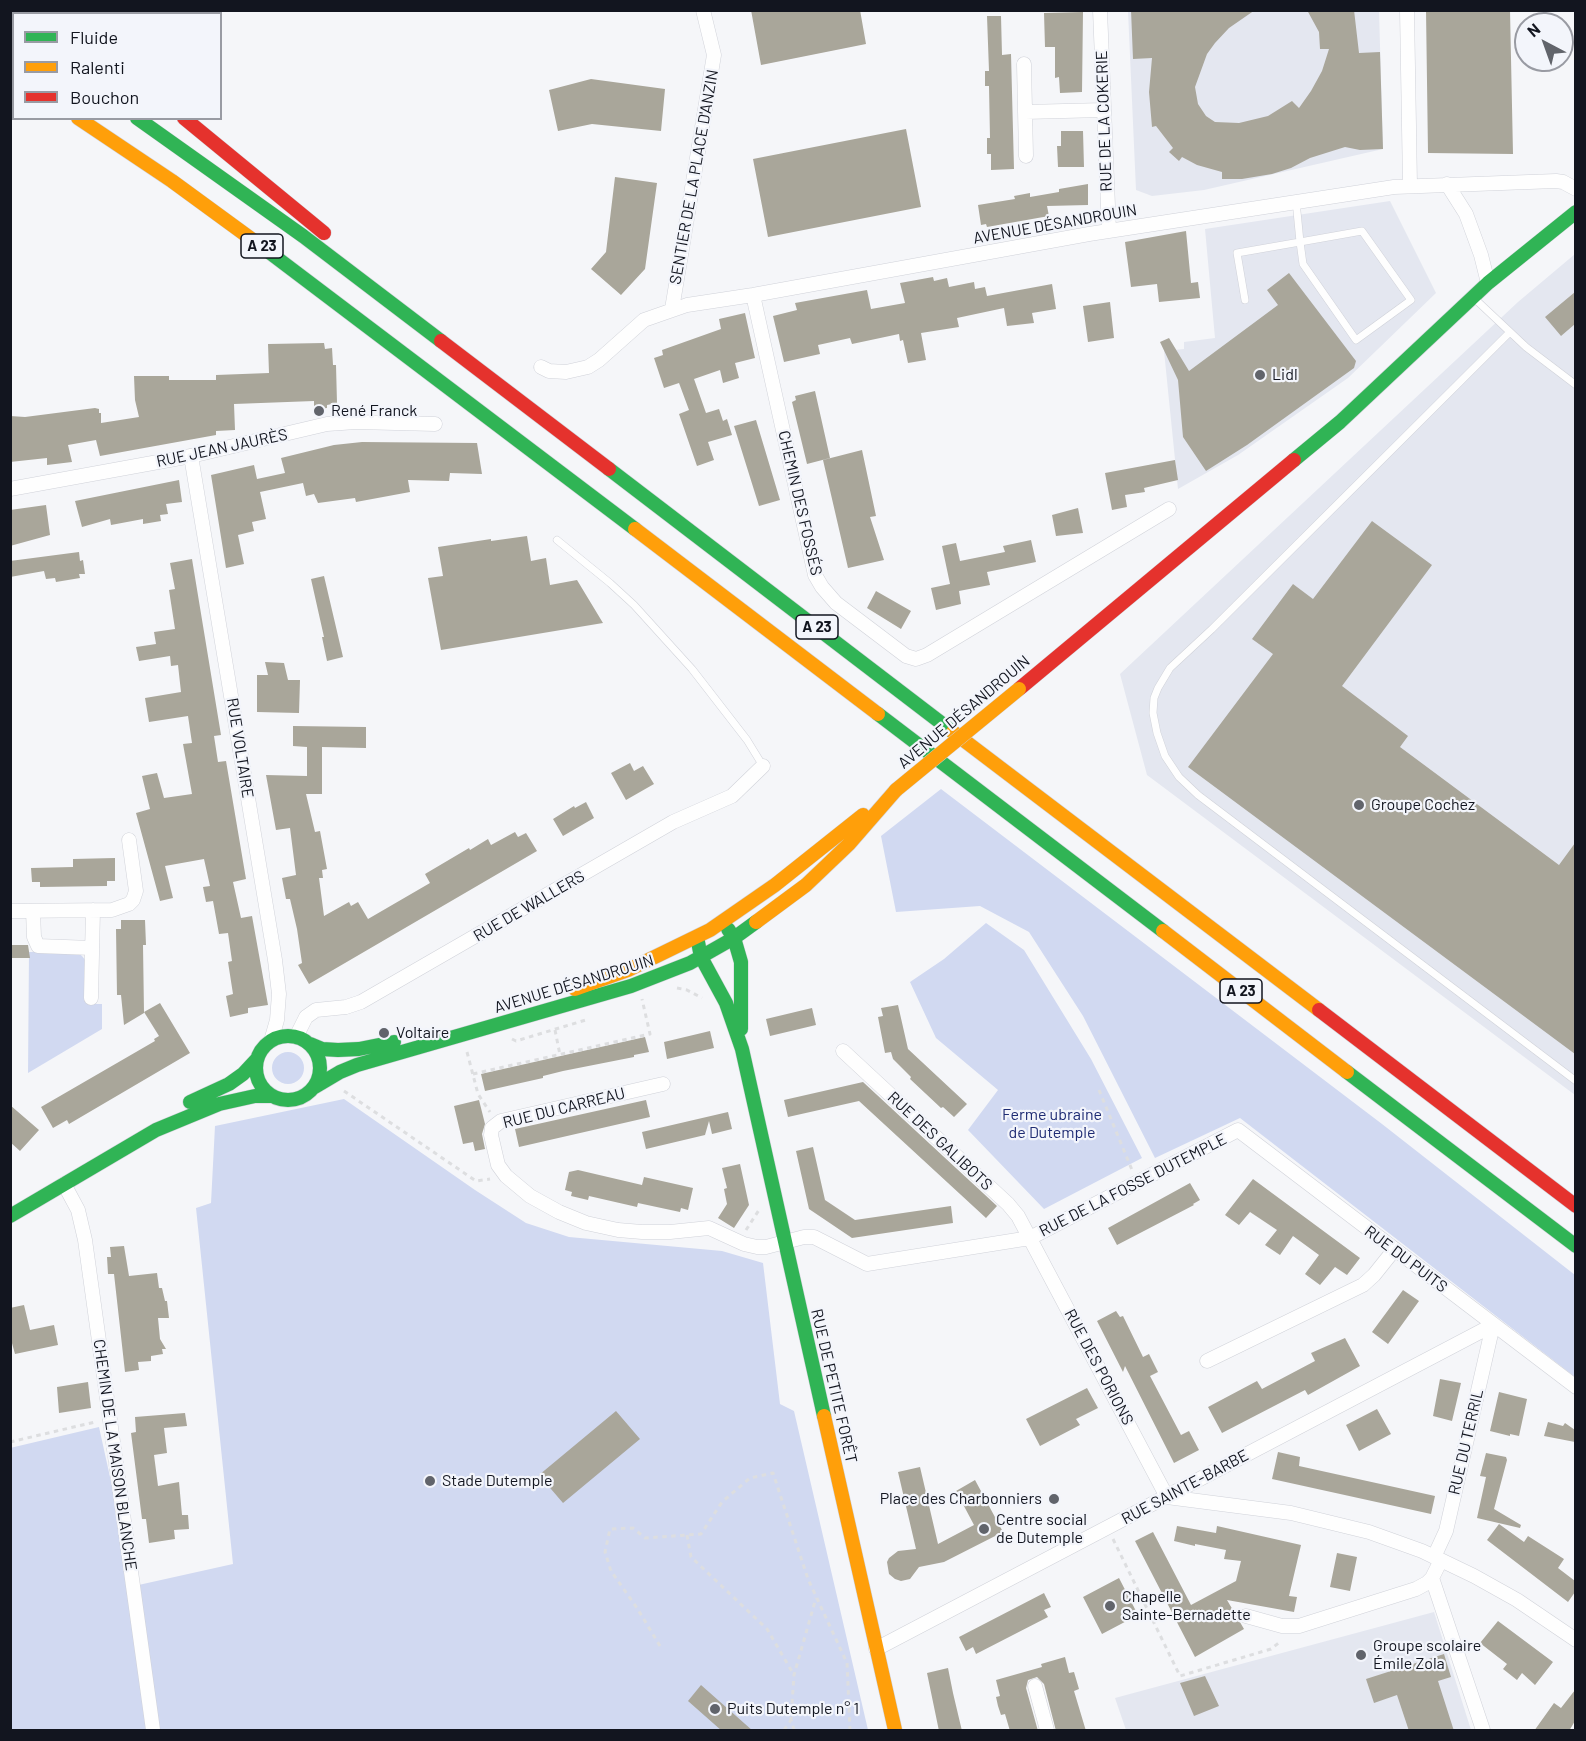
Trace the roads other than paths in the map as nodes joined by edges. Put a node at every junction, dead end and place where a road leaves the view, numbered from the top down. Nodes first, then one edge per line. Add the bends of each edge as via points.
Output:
1 (703, 10) edge
2 (1100, 10) edge
3 (1407, 10) edge
4 (1024, 64) dead end
5 (1103, 110) junction
6 (1025, 112) junction
7 (81, 120) edge
8 (140, 120) edge
9 (186, 120) edge
10 (1026, 156) dead end
11 (1447, 184) junction
12 (1410, 185) junction
13 (1575, 189) edge
14 (1296, 201) junction
15 (1575, 212) edge
16 (1108, 231) junction
17 (1300, 242) junction
18 (1488, 283) junction
19 (753, 295) junction
20 (1473, 297) junction
21 (1245, 300) dead end
22 (396, 307) junction
23 (672, 309) junction
24 (1510, 332) junction
25 (541, 367) dead end
26 (1575, 385) edge
27 (435, 424) dead end
28 (191, 456) junction
29 (10, 489) edge
30 (1169, 509) dead end
31 (556, 540) dead end
32 (763, 766) joint
33 (896, 790) junction
34 (129, 840) dead end
35 (93, 910) junction
36 (10, 911) edge
37 (33, 911) junction
38 (722, 922) junction
39 (697, 937) junction
40 (734, 938) junction
41 (92, 948) junction
42 (701, 957) junction
43 (91, 998) dead end
44 (296, 1037) junction
45 (271, 1041) junction
46 (310, 1044) junction
47 (742, 1049) junction
48 (843, 1051) dead end
49 (257, 1059) junction
50 (1575, 1080) edge
51 (663, 1084) dead end
52 (313, 1088) junction
53 (272, 1096) junction
54 (1238, 1130) joint
55 (1502, 1150) junction
56 (1539, 1160) dead end
57 (64, 1184) junction
58 (10, 1200) edge
59 (1575, 1206) edge
60 (10, 1216) edge
61 (1030, 1238) junction
62 (785, 1241) junction
63 (1575, 1246) edge
64 (1394, 1250) junction
65 (1493, 1324) junction
66 (1207, 1361) dead end
67 (1575, 1387) edge
68 (1167, 1497) junction
69 (1438, 1559) junction
70 (1432, 1578) junction
71 (1246, 1616) dead end
72 (1575, 1640) edge
73 (876, 1649) junction
74 (1035, 1686) dead end
75 (153, 1731) edge
76 (895, 1731) edge
77 (1047, 1731) edge
78 (1483, 1731) edge

1 - 23 street, SENTIER DE LA PLACE D'ANZIN via 714,55
2 - 5 street, RUE DE LA COKERIE
3 - 12 street
4 - 6 street
5 - 6 street
5 - 16 street, RUE DE LA COKERIE
6 - 10 street
7 - 63 main road, A 23 via 339,303
8 - 22 main road, A 23
9 - 22 main road via 317,227
11 - 12 street, AVENUE DÉSANDROUIN
11 - 13 street, AVENUE DÉSANDROUIN via 1556,181
11 - 18 street via 1470,224
12 - 14 street, AVENUE DÉSANDROUIN
14 - 16 street, AVENUE DÉSANDROUIN
14 - 17 lane
15 - 18 main road, AVENUE DÉSANDROUIN
16 - 19 street, AVENUE DÉSANDROUIN
17 - 17 lane via 1303,264 1356,340 1411,300 1362,231
17 - 21 lane via 1238,253
18 - 20 main road, AVENUE DÉSANDROUIN
19 - 23 street, AVENUE DÉSANDROUIN
19 - 30 street, CHEMIN DES FOSSÉS via 815,575 836,603 906,656 916,659 927,655
20 - 24 lane
20 - 33 main road, AVENUE DÉSANDROUIN, bridge via 1340,422
22 - 55 main road, A 23
23 - 25 street, AVENUE DÉSANDROUIN via 638,324 588,367 566,372
24 - 26 lane
24 - 50 lane via 1170,668 1154,698 1153,713 1165,756 1194,791
27 - 28 street, RUE JEAN JAURÈS via 337,423
28 - 29 street, RUE JEAN JAURÈS
28 - 45 street, RUE VOLTAIRE via 276,967 278,1010
31 - 32 lane via 620,591 666,640 747,740
32 - 44 street, RUE DE WALLERS via 732,796 673,822 361,1002 316,1010 306,1017
33 - 38 main road, AVENUE DÉSANDROUIN
33 - 40 main road, AVENUE DÉSANDROUIN via 829,865
34 - 35 street via 136,886 133,900 118,908
35 - 37 street
35 - 41 street
36 - 37 street
37 - 41 street via 38,946
38 - 39 main road, AVENUE DÉSANDROUIN
38 - 40 main road, RUE DE PETITE FORÊT
39 - 42 main road, RUE DE PETITE FORÊT
39 - 46 main road, AVENUE DÉSANDROUIN via 628,970 533,1002 373,1047 330,1050
40 - 42 main road, AVENUE DÉSANDROUIN
40 - 47 main road, RUE DE PETITE FORÊT via 741,962
41 - 43 street
42 - 47 main road, RUE DE PETITE FORÊT via 726,1003
42 - 52 main road, AVENUE DÉSANDROUIN via 631,986 357,1065
44 - 45 main road
44 - 46 main road
45 - 49 main road
46 - 52 main road via 320,1063
47 - 62 main road, RUE DE PETITE FORÊT
48 - 61 street, RUE DES GALIBOTS via 1008,1204
49 - 53 main road via 258,1080
49 - 58 main road via 229,1084 138,1126
51 - 62 street, RUE DU CARREAU via 497,1122 491,1135 496,1162 506,1176 537,1200 586,1223 649,1232 709,1228 757,1247
52 - 53 main road via 294,1100
53 - 57 main road via 236,1100 200,1111 146,1136
54 - 61 street, RUE DE LA FOSSE DUTEMPLE
54 - 64 street, RUE DU PUITS
55 - 56 main road
55 - 59 main road, A 23
57 - 60 main road
57 - 75 street, CHEMIN DE LA MAISON BLANCHE via 83,1228
61 - 62 street, RUE DE LA FOSSE DUTEMPLE via 867,1264 814,1237
61 - 68 street, RUE DES PORIONS
62 - 73 main road, RUE DE PETITE FORÊT
64 - 65 street, RUE DU PUITS
64 - 66 street via 1363,1285
65 - 67 street, RUE DU PUITS
65 - 68 street, RUE SAINTE-BARBE
65 - 69 street, RUE DU TERRIL
68 - 69 street via 1306,1515 1370,1532
68 - 73 street, RUE SAINTE-BARBE
69 - 70 street, RUE DU TERRIL
69 - 72 street via 1517,1600
70 - 71 street via 1416,1589 1299,1626 1282,1626
70 - 78 street
73 - 76 main road, RUE DE PETITE FORÊT
74 - 77 street

